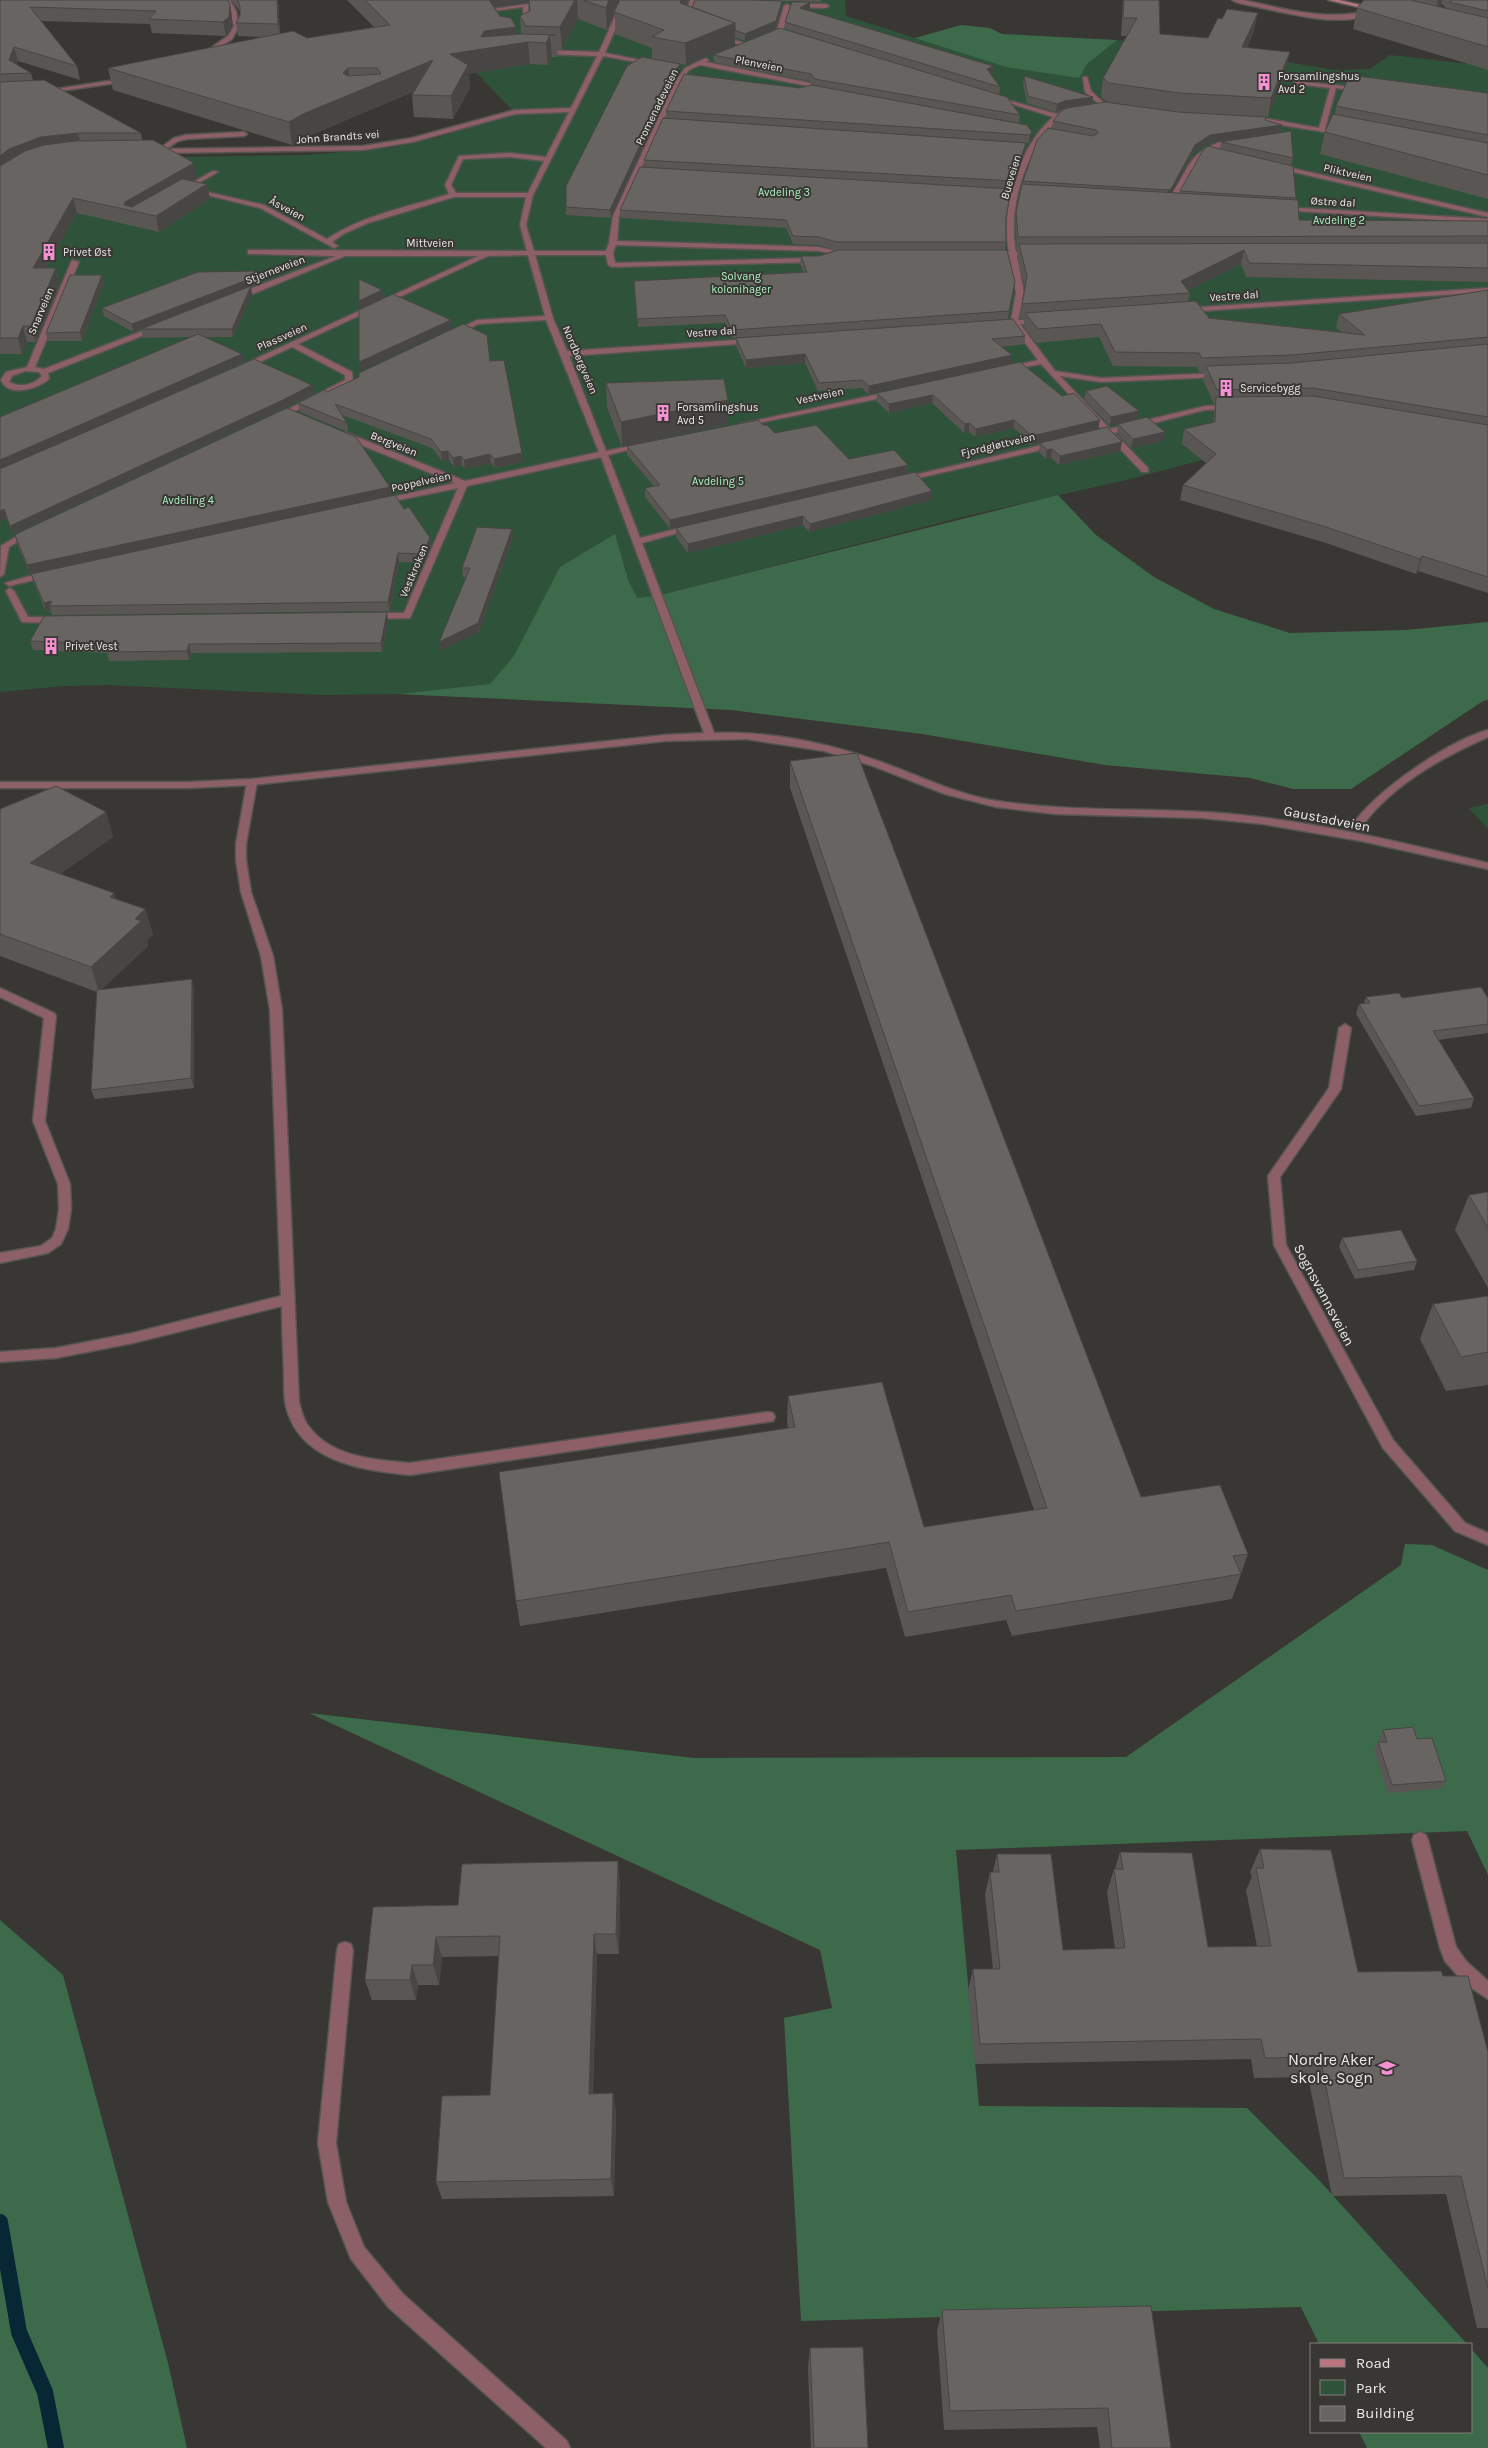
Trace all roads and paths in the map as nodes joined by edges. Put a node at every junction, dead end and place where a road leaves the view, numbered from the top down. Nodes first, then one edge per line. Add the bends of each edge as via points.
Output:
1 (227, 0) edge
2 (504, 0) edge
3 (625, 0) edge
4 (1235, 0) edge
5 (1331, 0) edge
6 (692, 1) edge
7 (701, 2) edge
8 (826, 6) dead end
9 (506, 7) junction
10 (1376, 10) junction
11 (1383, 11) edge
12 (497, 23) edge
13 (692, 26) edge
14 (780, 31) junction
15 (709, 32) edge
16 (522, 34) edge
17 (789, 34) edge
18 (761, 38) edge
19 (752, 41) edge
20 (743, 44) junction
21 (735, 47) edge
22 (533, 52) edge
23 (601, 54) junction
24 (713, 57) edge
25 (198, 58) edge
26 (699, 63) junction
27 (658, 64) edge
28 (677, 67) edge
29 (687, 69) junction
30 (681, 76) junction
31 (690, 78) edge
32 (1085, 78) dead end
33 (133, 79) edge
34 (1296, 82) dead end
35 (1334, 86) junction
36 (812, 89) junction
37 (1373, 90) edge
38 (40, 91) edge
39 (800, 92) edge
40 (831, 93) edge
41 (983, 94) edge
42 (1095, 106) edge
43 (1104, 106) junction
44 (1113, 107) edge
45 (1075, 108) edge
46 (572, 110) junction
47 (1057, 116) junction
48 (1243, 120) edge
49 (660, 122) junction
50 (670, 123) edge
51 (1035, 130) dead end
52 (1321, 131) junction
53 (1045, 132) junction
54 (1054, 133) edge
55 (244, 134) edge
56 (1302, 134) dead end
57 (1350, 136) edge
58 (1248, 141) edge
59 (1022, 147) edge
60 (1032, 147) junction
61 (1204, 150) junction
62 (151, 151) edge
63 (161, 151) junction
64 (1222, 155) edge
65 (547, 159) junction
66 (1270, 165) edge
67 (638, 171) junction
68 (215, 172) dead end
69 (648, 172) edge
70 (183, 189) junction
71 (1006, 193) edge
72 (175, 194) edge
73 (454, 194) junction
74 (1016, 194) junction
75 (1025, 194) edge
76 (530, 195) junction
77 (1157, 202) edge
78 (1166, 203) junction
79 (1176, 203) edge
80 (1274, 209) edge
81 (1488, 215) edge
82 (1488, 221) edge
83 (328, 242) junction
84 (613, 243) junction
85 (251, 252) dead end
86 (489, 253) junction
87 (529, 253) junction
88 (610, 253) junction
89 (347, 254) junction
90 (836, 254) junction
91 (856, 254) edge
92 (982, 254) edge
93 (1011, 254) junction
94 (1041, 254) edge
95 (74, 262) dead end
96 (1488, 290) edge
97 (228, 301) edge
98 (1182, 311) edge
99 (549, 318) junction
100 (1054, 320) edge
101 (1014, 322) junction
102 (994, 324) edge
103 (163, 326) edge
104 (442, 340) edge
105 (759, 340) edge
106 (294, 344) junction
107 (563, 354) junction
108 (1042, 361) junction
109 (30, 369) junction
110 (1003, 369) edge
111 (44, 372) junction
112 (230, 372) edge
113 (1052, 373) junction
114 (1230, 375) edge
115 (906, 390) edge
116 (1241, 407) edge
117 (288, 412) junction
118 (297, 416) edge
119 (270, 421) edge
120 (730, 427) edge
121 (334, 431) edge
122 (1110, 432) junction
123 (1083, 438) edge
124 (1065, 442) edge
125 (652, 444) edge
126 (603, 454) junction
127 (1145, 470) dead end
128 (894, 481) edge
129 (464, 484) junction
130 (376, 503) edge
131 (42, 526) edge
132 (697, 527) edge
133 (636, 542) junction
134 (57, 572) edge
135 (0, 574) edge
136 (358, 616) edge
137 (64, 620) edge
138 (1488, 732) edge
139 (710, 735) junction
140 (252, 782) junction
141 (0, 784) edge
142 (1358, 824) dead end
143 (1488, 866) edge
144 (0, 992) edge
145 (1345, 1028) dead end
146 (0, 1258) edge
147 (289, 1299) junction
148 (0, 1358) edge
149 (768, 1417) dead end
150 (1488, 1539) edge
151 (1420, 1840) dead end
152 (345, 1950) dead end
153 (1488, 1991) edge
154 (560, 2448) edge

1 - 25 street via 238,25 236,32
2 - 9 street
3 - 23 street, Nordbergveien
4 - 10 street via 1333,16 1355,16
5 - 10 main road
6 - 7 street
6 - 13 street via 684,24
8 - 14 street via 784,6
9 - 12 street via 489,10
9 - 16 street via 526,5 527,33
10 - 11 main road
14 - 17 street
14 - 18 street
15 - 20 street
19 - 20 street
20 - 21 street
22 - 23 street
23 - 27 street
23 - 46 street, Nordbergveien
24 - 26 street, Promenadeveien
26 - 29 street, Promenadeveien
26 - 36 street, Plenveien via 810,85
28 - 29 street
29 - 30 street, Promenadeveien
30 - 31 street
30 - 49 street, Promenadeveien
32 - 43 street via 1088,92
33 - 38 street
34 - 35 street
35 - 37 street
35 - 52 street
36 - 39 street, Plenveien
36 - 40 street, Plenveien
41 - 47 street
42 - 43 street
43 - 44 street
45 - 47 street, Bueveien
46 - 63 street, John Brandts vei via 515,112 413,140 363,148
46 - 65 street, Nordbergveien
47 - 53 street, Bueveien
48 - 52 street via 1269,121
49 - 50 street
49 - 67 street, Promenadeveien
51 - 53 street
52 - 56 street
52 - 57 street
53 - 54 street
53 - 60 street, Bueveien
55 - 63 street via 172,140
58 - 61 street via 1210,146
59 - 60 street
60 - 74 street, Bueveien
61 - 64 street
61 - 78 street via 1197,155 1174,199
62 - 63 street, John Brandts vei
65 - 73 street via 510,155 461,157 448,185
65 - 76 street, Nordbergveien
66 - 81 street, Pliktveien
67 - 69 street
67 - 84 street, Promenadeveien via 616,216
68 - 70 street
70 - 72 street
70 - 83 street, Åsveien via 262,206
71 - 74 street
73 - 76 street
73 - 83 street via 366,222
74 - 75 street
74 - 93 street, Bueveien via 1010,224
76 - 87 street, Nordbergveien via 522,225
77 - 78 street
78 - 79 street
80 - 82 street, Østre dal
83 - 89 street, Åsveien
84 - 88 street
84 - 90 street via 819,249
85 - 89 street, Mittveien
86 - 87 street, Mittveien
86 - 89 street, Mittveien
86 - 106 street, Plassveien
87 - 88 street, Mittveien
87 - 99 street, Nordbergveien
88 - 90 street via 612,265 819,260
89 - 97 street, Stjerneveien
90 - 91 street
92 - 93 street
93 - 94 street
93 - 101 street, Bueveien via 1020,290
95 - 109 street, Snarveien
96 - 98 street, Vestre dal
99 - 104 street via 477,322
99 - 107 street, Nordbergveien
100 - 101 street
101 - 102 street
101 - 108 street
103 - 111 street
105 - 107 street, Vestre dal
106 - 112 street, Plassveien
106 - 117 street via 354,379
107 - 126 street, Nordbergveien
108 - 110 street
108 - 113 street
109 - 111 street
109 - 111 street via 13,372 6,377 10,389 40,383 46,378
113 - 114 street via 1101,380
113 - 122 street
115 - 120 street, Vestveien
116 - 122 street via 1205,408
117 - 118 street
117 - 119 street
121 - 129 street, Bergveien
122 - 123 street
122 - 127 street
124 - 128 street, Fjordgløttveien
125 - 126 street
126 - 129 street, Poppelveien
126 - 133 street, Nordbergveien
129 - 130 street, Poppelveien
129 - 136 street, Vestkroken via 408,616
131 - 135 street via 5,546
132 - 133 street
133 - 139 street, Nordbergveien
134 - 137 street via 9,587 25,620
138 - 142 street, Gaustadveien via 1387,792 1370,807
139 - 140 street, Gaustadveien
139 - 143 street, Gaustadveien via 770,738 848,754 941,791 998,804 1089,813 1160,812 1234,818 1290,826
140 - 141 street, Gaustadveien
140 - 147 street via 241,860 246,892 267,956 276,1010
144 - 146 street via 50,1016 39,1121 64,1184 65,1209 57,1241 44,1250
145 - 150 street, Sognsvannsveien via 1335,1090 1274,1176 1280,1245 1388,1444 1460,1527
147 - 148 street via 133,1338 56,1353
147 - 149 street via 292,1402 303,1427 317,1442 343,1458 371,1466 410,1469 456,1464
151 - 153 street via 1453,1961
152 - 154 street via 327,2143 337,2202 357,2253 396,2301

